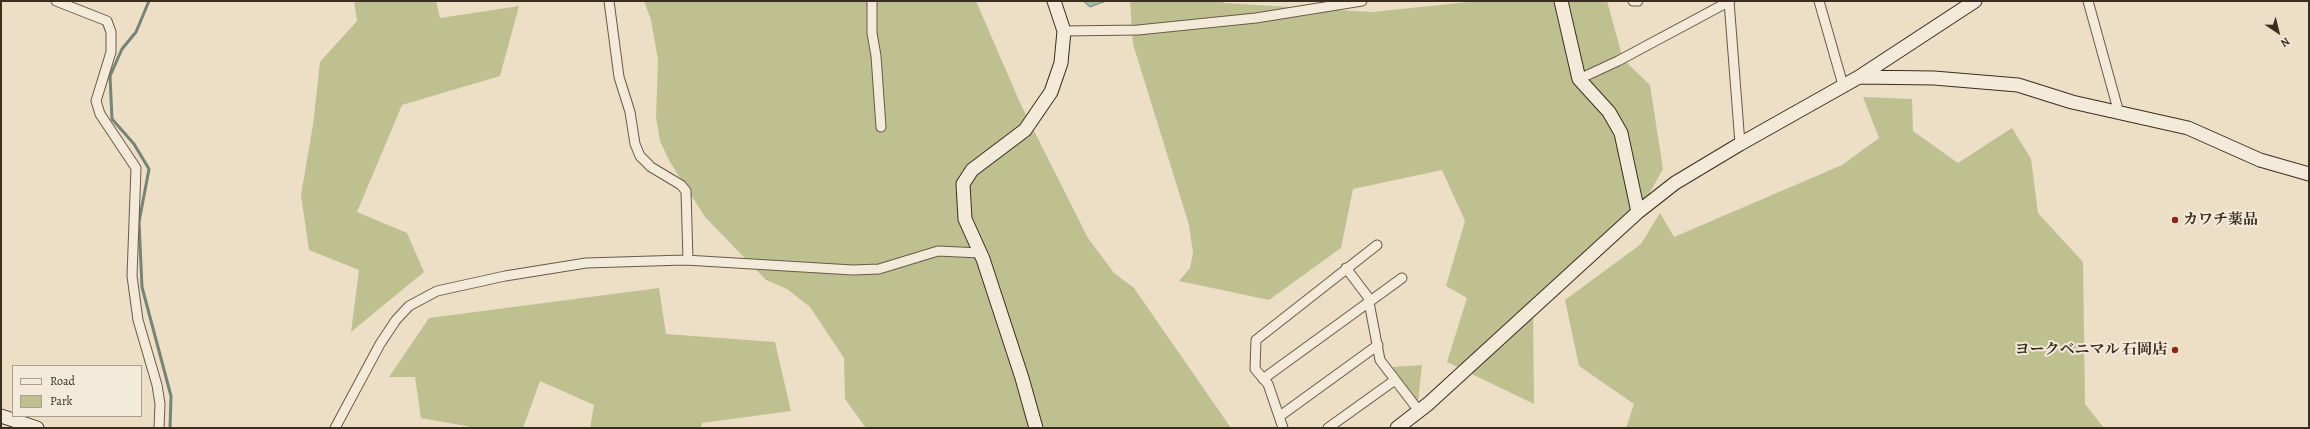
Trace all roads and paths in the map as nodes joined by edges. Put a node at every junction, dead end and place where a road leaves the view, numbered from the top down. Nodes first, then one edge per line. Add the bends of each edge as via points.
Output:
1 (56, 1) edge
2 (609, 1) edge
3 (872, 1) edge
4 (1054, 1) edge
5 (1362, 1) edge
6 (1561, 1) edge
7 (1633, 1) edge
8 (1638, 1) edge
9 (1729, 1) edge
10 (1820, 1) edge
11 (1975, 1) edge
12 (2088, 1) edge
13 (1064, 31) junction
14 (1859, 77) junction
15 (1579, 79) junction
16 (1843, 85) junction
17 (2119, 113) junction
18 (881, 127) dead end
19 (1740, 144) junction
20 (2309, 174) edge
21 (1638, 212) junction
22 (1377, 244) dead end
23 (980, 253) junction
24 (688, 260) junction
25 (1346, 268) junction
26 (1402, 278) dead end
27 (1369, 302) junction
28 (1378, 345) junction
29 (1263, 379) junction
30 (1395, 380) junction
31 (1419, 411) junction
32 (1, 416) edge
33 (1280, 416) junction
34 (37, 428) edge
35 (159, 428) edge
36 (335, 428) edge
37 (1036, 428) edge
38 (1284, 428) edge
39 (1328, 428) edge
40 (1397, 428) edge

1 - 35 street via 107,21 111,32 111,52 96,101 100,114 136,168 132,276 138,320 157,385 160,404
2 - 24 street via 619,77 630,112 635,144 640,156 651,167 682,185 686,191
3 - 18 street via 872,33
4 - 13 street
5 - 13 street via 1256,18 1138,30
6 - 15 street
7 - 8 street
9 - 15 street via 1618,61
9 - 19 street
10 - 16 street
11 - 14 street
12 - 17 street
13 - 23 street via 1061,63 1051,92 1025,130 972,170 963,184 965,219
14 - 16 street
14 - 17 street via 1934,78 2018,85
15 - 21 street via 1609,112 1621,133
16 - 19 street
17 - 20 street via 2188,128 2260,160
19 - 21 street via 1675,182
21 - 31 street
22 - 25 street
23 - 24 street via 938,251 878,269 853,270
23 - 37 street
24 - 36 street via 586,263 505,276 437,291 409,306 396,320 380,344
25 - 27 street
25 - 29 street via 1256,340 1255,369
26 - 27 street
27 - 28 street
27 - 29 street
28 - 30 street via 1380,360
28 - 33 street
29 - 33 street via 1268,384
30 - 31 street
30 - 39 street
31 - 40 street
32 - 34 street
33 - 38 street

